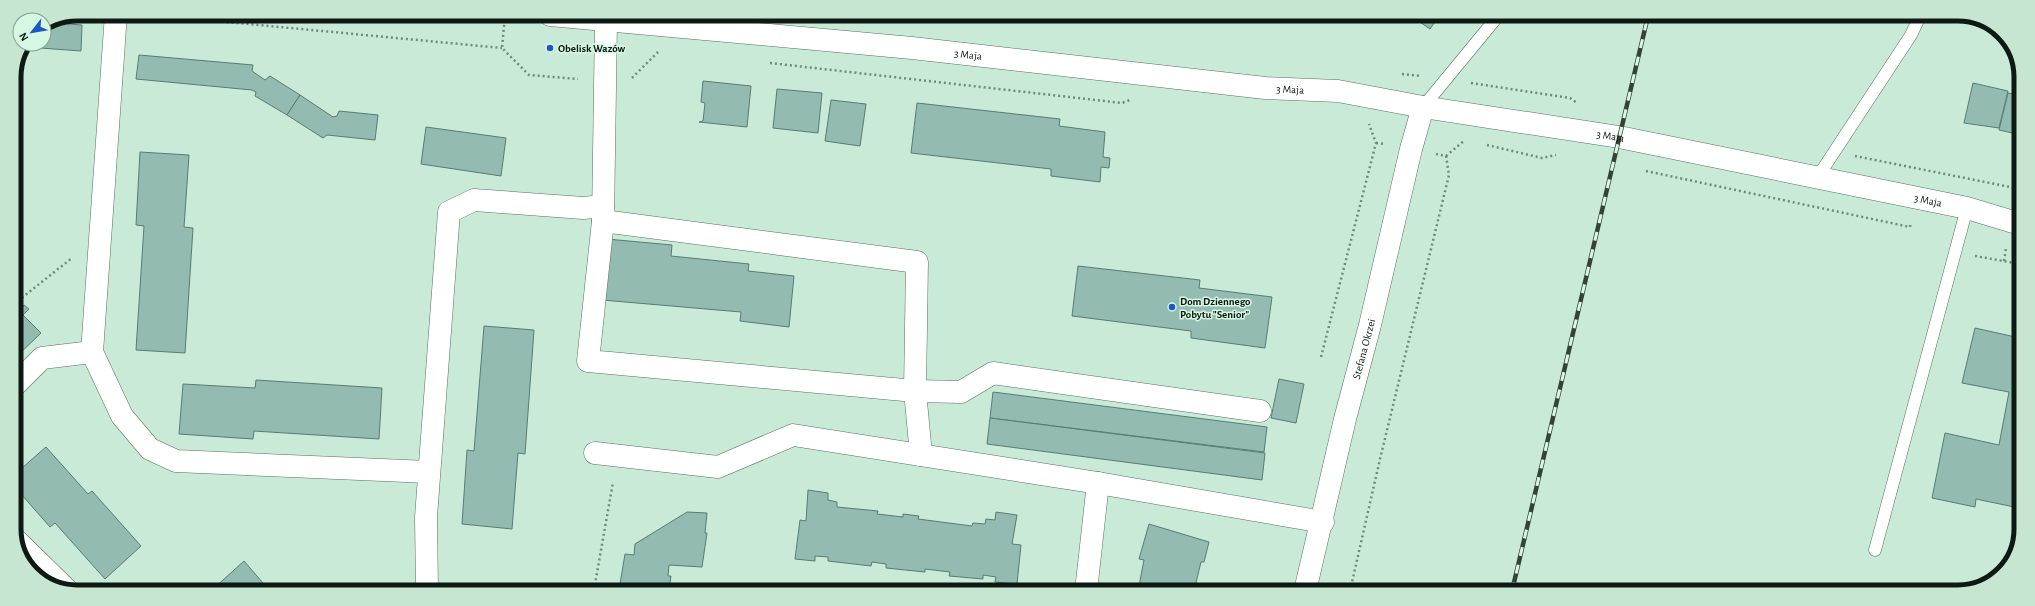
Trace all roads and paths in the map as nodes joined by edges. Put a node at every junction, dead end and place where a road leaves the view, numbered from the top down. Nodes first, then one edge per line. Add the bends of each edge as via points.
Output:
1 (116, 21) edge
2 (215, 21) edge
3 (504, 21) edge
4 (606, 21) edge
5 (617, 21) edge
6 (1494, 21) edge
7 (1917, 21) edge
8 (502, 48) junction
9 (659, 51) dead end
10 (768, 63) dead end
11 (605, 81) junction
12 (1134, 97) dead end
13 (1423, 107) junction
14 (1362, 122) dead end
15 (1446, 156) dead end
16 (1933, 172) dead end
17 (1817, 178) junction
18 (2014, 188) edge
19 (1967, 208) junction
20 (603, 214) junction
21 (2014, 222) edge
22 (1955, 252) junction
23 (77, 254) dead end
24 (2014, 263) edge
25 (21, 298) edge
26 (92, 352) junction
27 (1321, 357) dead end
28 (21, 379) edge
29 (915, 391) junction
30 (1260, 411) dead end
31 (595, 453) dead end
32 (922, 455) junction
33 (618, 456) junction
34 (429, 472) junction
35 (1098, 483) junction
36 (1323, 522) junction
37 (25, 548) edge
38 (1875, 550) dead end
39 (58, 581) edge
40 (427, 585) edge
41 (595, 585) edge
42 (1087, 585) edge
43 (1307, 585) edge
44 (1351, 585) edge

1 - 26 street
2 - 8 path
3 - 8 path
4 - 11 street
5 - 13 street, 3 Maja via 912,48 1265,88 1338,91
6 - 13 lane
7 - 17 lane
8 - 11 path via 529,75
9 - 11 path via 628,82
10 - 12 path via 1122,103
11 - 20 street
13 - 17 street, 3 Maja via 1620,137
13 - 36 street, Stefana Okrzei via 1345,419
14 - 27 path via 1369,123 1376,143
15 - 44 path via 1449,175
16 - 18 path
17 - 19 street, 3 Maja
19 - 21 street, 3 Maja
19 - 22 lane
20 - 29 street via 917,262
20 - 29 street via 588,361
20 - 34 street via 583,208 474,200 449,212
22 - 24 path
22 - 38 lane
23 - 25 path
26 - 28 street via 42,358
26 - 34 street via 122,416 150,449 176,461
29 - 30 street via 961,392 993,373
29 - 32 street
31 - 33 street
32 - 33 street via 793,435 718,467
32 - 35 street
33 - 41 path
34 - 40 street via 426,517
35 - 36 street
35 - 42 street
36 - 43 street, Stefana Okrzei
37 - 39 street

